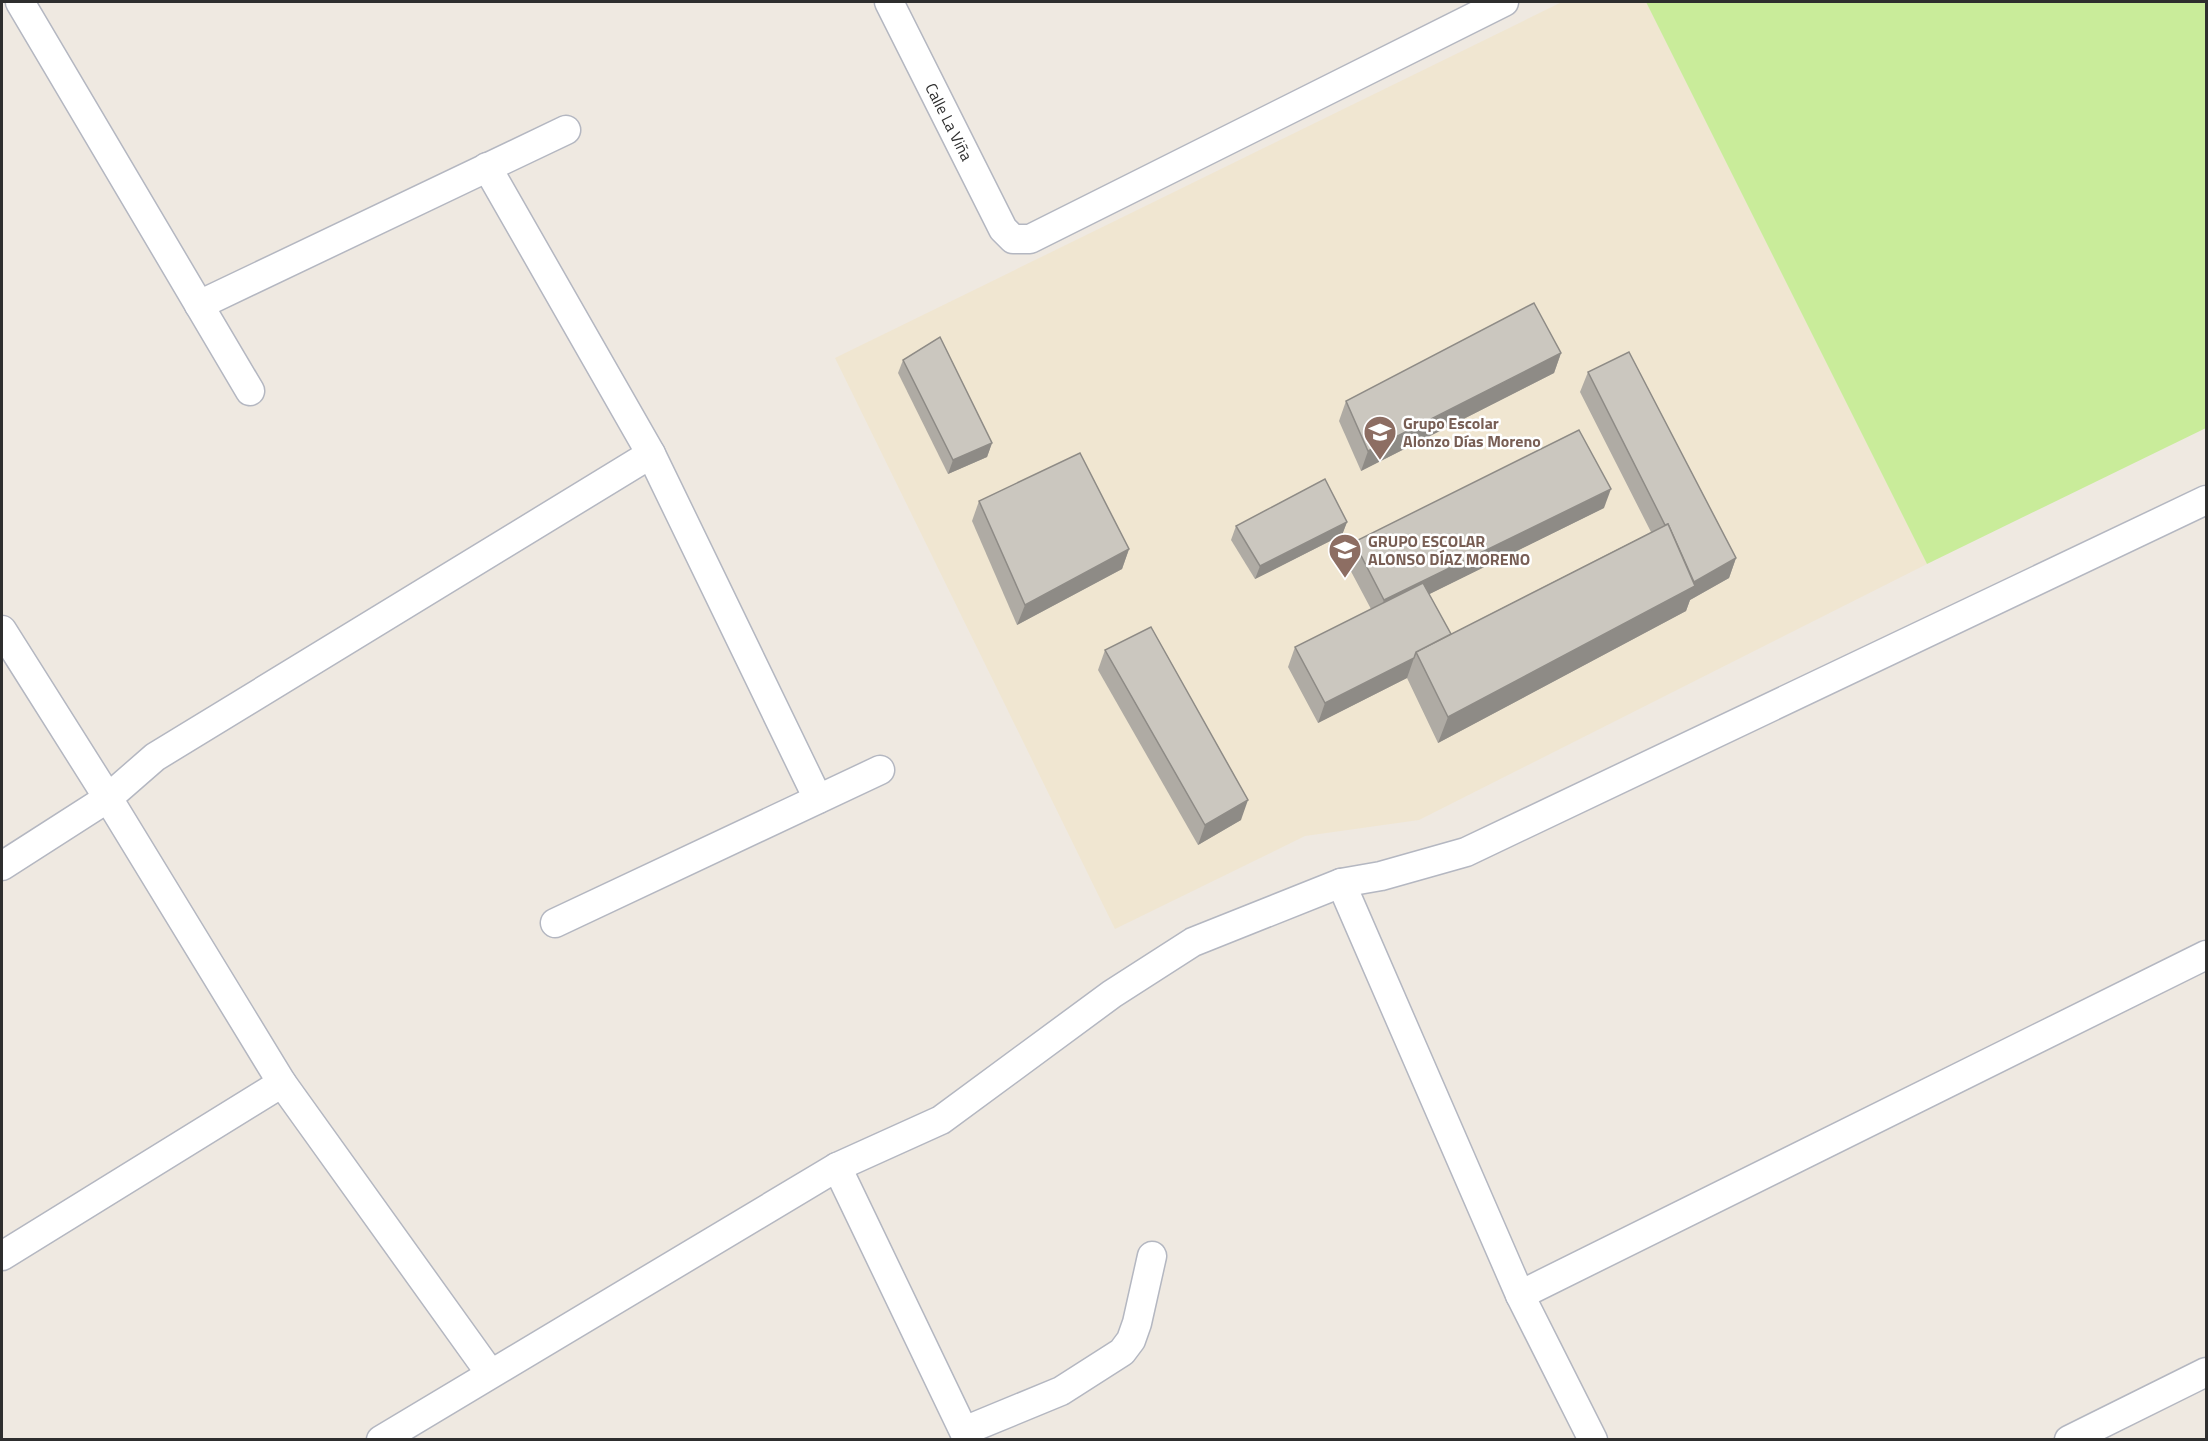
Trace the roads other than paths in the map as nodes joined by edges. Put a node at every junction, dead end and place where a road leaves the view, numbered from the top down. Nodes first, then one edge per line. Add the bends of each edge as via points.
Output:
1 (20, 2) edge
2 (889, 2) edge
3 (1504, 2) edge
4 (566, 130) dead end
5 (487, 167) junction
6 (198, 305) junction
7 (250, 391) dead end
8 (651, 454) junction
9 (2206, 500) edge
10 (2, 630) edge
11 (880, 770) dead end
12 (108, 798) junction
13 (818, 800) junction
14 (2, 866) edge
15 (1341, 883) junction
16 (555, 923) dead end
17 (2206, 955) edge
18 (282, 1083) junction
19 (837, 1167) junction
20 (2, 1256) edge
21 (1152, 1256) dead end
22 (1520, 1295) junction
23 (2206, 1372) edge
24 (490, 1373) junction
25 (966, 1435) edge
26 (381, 1440) edge
27 (1593, 1440) edge
28 (2069, 1440) edge

1 - 6 street
2 - 3 street, Calle La Viña via 1003,229 1013,239 1030,239
4 - 5 street
5 - 6 street
5 - 8 street
6 - 7 street
8 - 12 street via 156,757
8 - 13 street
9 - 15 street via 1466,852
10 - 12 street
11 - 13 street
12 - 14 street
12 - 18 street
13 - 16 street
15 - 19 street via 1192,942 1112,994 941,1120
15 - 22 street
17 - 22 street
18 - 20 street
18 - 24 street
19 - 24 street
19 - 25 street
21 - 25 street via 1137,1323 1122,1352 1061,1391
22 - 27 street
23 - 28 street
24 - 26 street

